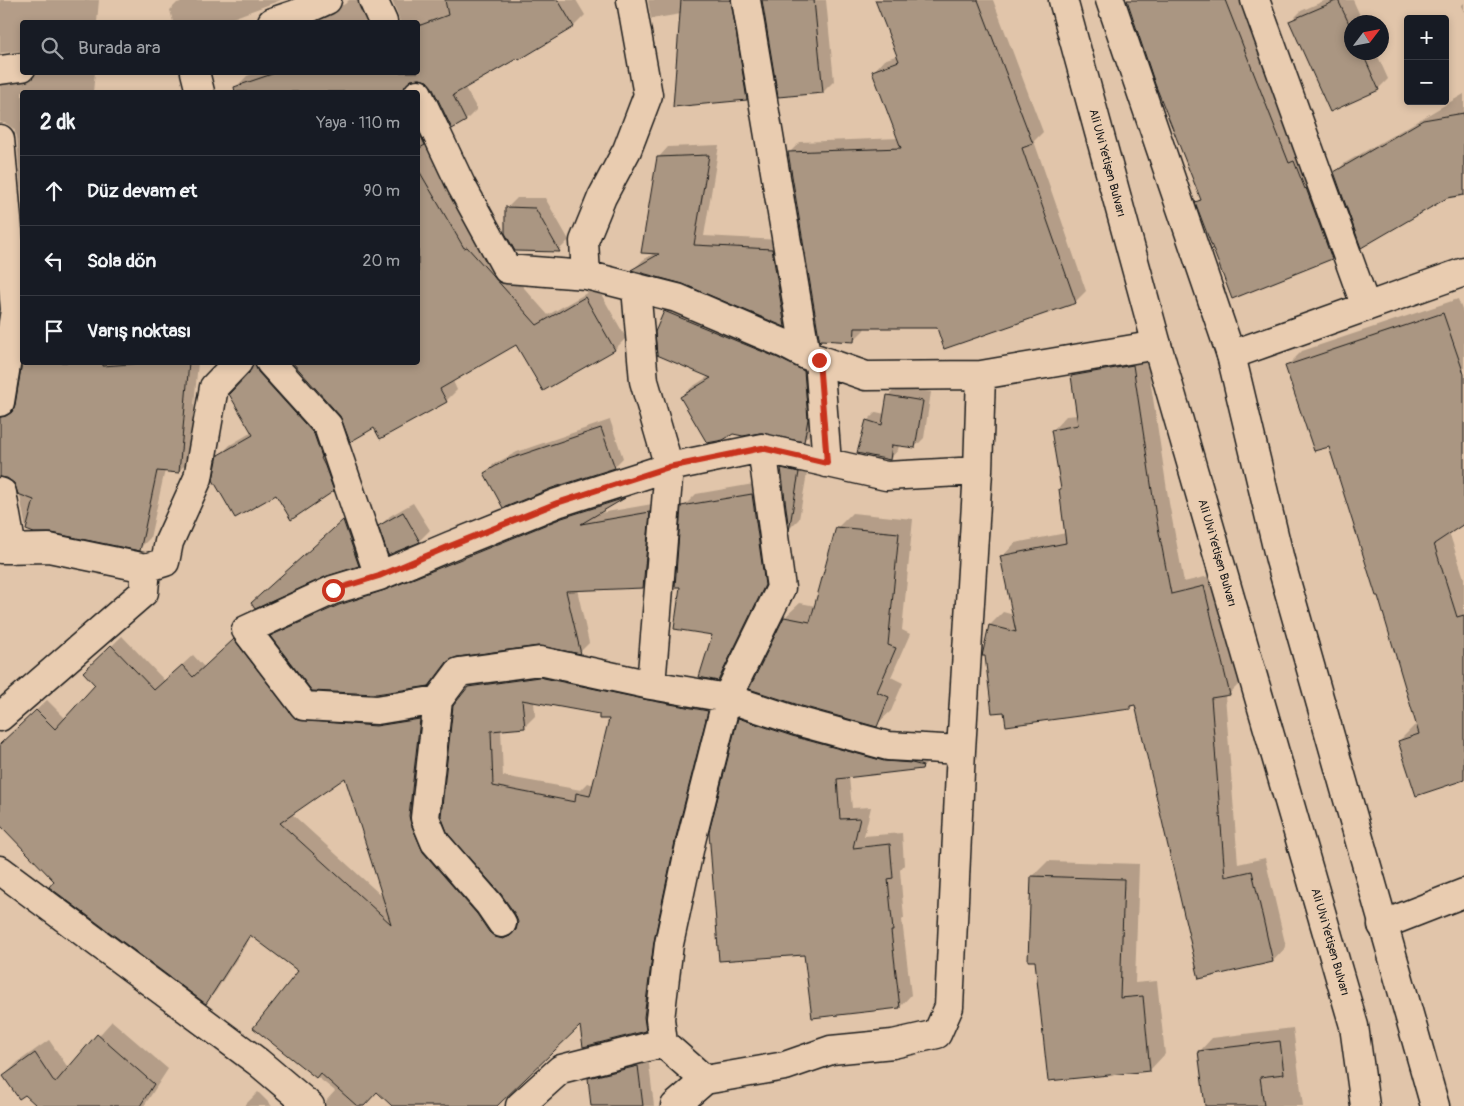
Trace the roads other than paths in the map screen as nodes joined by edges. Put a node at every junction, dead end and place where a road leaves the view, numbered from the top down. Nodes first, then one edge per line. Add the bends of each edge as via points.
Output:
1 (327, 0) edge
2 (373, 0) edge
3 (631, 0) edge
4 (746, 0) edge
5 (1063, 0) edge
6 (1110, 0) edge
7 (1255, 0) edge
8 (286, 12) edge
9 (382, 20) edge
10 (20, 67) edge
11 (0, 70) edge
12 (196, 75) edge
13 (408, 75) edge
14 (200, 90) edge
15 (416, 90) edge
16 (420, 99) edge
17 (0, 140) edge
18 (1464, 272) edge
19 (586, 275) junction
20 (636, 288) junction
21 (1366, 307) junction
22 (1156, 345) junction
23 (1231, 355) junction
24 (812, 357) junction
25 (235, 365) edge
26 (273, 365) edge
27 (981, 375) junction
28 (0, 402) edge
29 (762, 448) junction
30 (827, 463) junction
31 (669, 467) junction
32 (978, 471) junction
33 (0, 492) edge
34 (6, 549) edge
35 (146, 568) junction
36 (379, 576) junction
37 (651, 685) junction
38 (727, 698) junction
39 (438, 700) junction
40 (0, 717) edge
41 (961, 750) junction
42 (0, 870) edge
43 (1464, 894) edge
44 (502, 923) dead end
45 (1382, 925) junction
46 (663, 1043) junction
47 (705, 1080) junction
48 (310, 1106) edge
49 (520, 1106) edge
50 (675, 1106) edge
51 (1365, 1106) edge
52 (1435, 1106) edge

1 - 8 street
2 - 9 street
3 - 19 street via 648,95 627,150 584,241
4 - 24 street
5 - 22 street, Ali Ulvi Yetişen Bulvarı
6 - 23 street
7 - 21 street
10 - 11 street
12 - 14 street
13 - 15 street
16 - 19 street via 461,185 507,269
17 - 28 street via 15,310
18 - 21 street
19 - 20 street
20 - 24 street via 677,298
20 - 31 street via 644,382
21 - 23 street
22 - 27 street
22 - 51 street, Ali Ulvi Yetişen Bulvarı via 1354,1026
23 - 45 street via 1280,560
24 - 27 street via 866,376
24 - 30 street
25 - 35 street via 214,387 198,478 169,542 164,562
26 - 36 street via 328,426
27 - 32 street
29 - 30 street
29 - 31 street
29 - 38 street via 780,588
30 - 32 street via 886,476
31 - 36 street via 557,503
31 - 37 street
32 - 41 street
33 - 34 street
34 - 35 street via 49,548
35 - 40 street via 144,592
36 - 39 street via 333,590 246,630 304,706 377,710
37 - 38 street
37 - 39 street via 540,661 459,672
38 - 41 street via 888,746
38 - 46 street via 669,944 660,1020
39 - 44 street via 425,818 436,842
41 - 47 street via 949,1007 937,1034 893,1044 831,1050 785,1066
42 - 48 street via 258,1062
43 - 45 street
45 - 52 street
46 - 47 street
46 - 49 street via 561,1069
47 - 50 street

